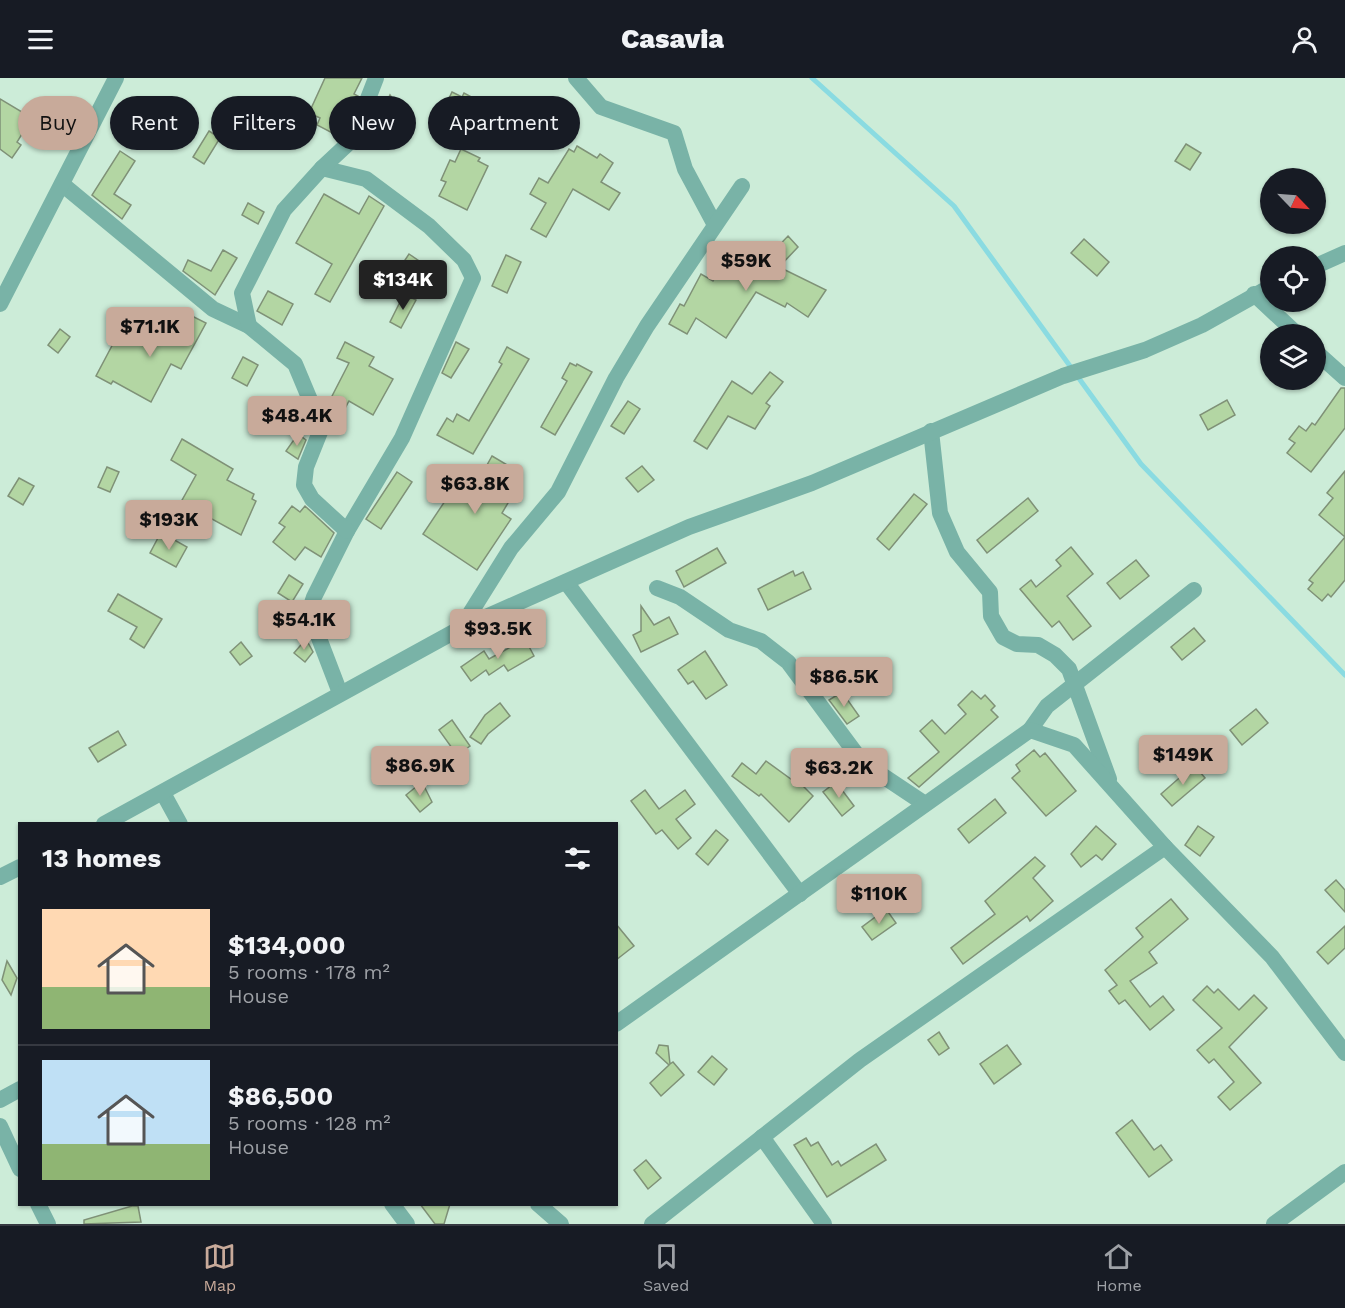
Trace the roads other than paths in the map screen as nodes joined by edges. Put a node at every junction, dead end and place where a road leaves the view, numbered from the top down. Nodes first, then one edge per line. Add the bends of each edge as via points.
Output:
1 (116, 78) edge
2 (376, 78) edge
3 (385, 78) edge
4 (576, 78) edge
5 (371, 96) joint
6 (341, 150) edge
7 (322, 168) junction
8 (62, 184) junction
9 (742, 186) dead end
10 (715, 225) junction
11 (1345, 253) edge
12 (1326, 262) edge
13 (1260, 291) edge
14 (1254, 294) junction
15 (0, 304) edge
16 (1286, 324) edge
17 (249, 326) junction
18 (1326, 361) edge
19 (1345, 378) edge
20 (931, 431) junction
21 (347, 531) junction
22 (566, 582) junction
23 (657, 588) dead end
24 (1194, 590) dead end
25 (461, 628) junction
26 (1073, 685) junction
27 (340, 693) junction
28 (1030, 730) junction
29 (1113, 788) junction
30 (164, 793) junction
31 (925, 804) junction
32 (108, 822) edge
33 (179, 822) edge
34 (1166, 847) junction
35 (18, 868) edge
36 (0, 877) edge
37 (800, 894) junction
38 (618, 1023) edge
39 (1345, 1053) edge
40 (18, 1090) edge
41 (0, 1100) edge
42 (0, 1126) edge
43 (762, 1137) junction
44 (18, 1165) edge
45 (1345, 1172) edge
46 (39, 1206) edge
47 (394, 1206) edge
48 (540, 1206) edge
49 (48, 1224) edge
50 (407, 1224) edge
51 (561, 1224) edge
52 (652, 1224) edge
53 (824, 1224) edge
54 (1274, 1224) edge

1 - 8 street
2 - 5 street
3 - 5 street
4 - 10 street via 601,107 674,133 685,169
6 - 7 street
7 - 17 street via 284,210 242,293
7 - 21 street via 366,179 429,226 465,260 473,278 402,438
8 - 15 street
8 - 17 street via 213,309
9 - 10 street
10 - 25 street via 621,369 558,492 511,548
11 - 12 street
13 - 14 street
14 - 16 street
14 - 20 street via 1202,325 1145,350 1063,376
17 - 21 street via 295,364 320,432 306,467 304,485 312,500
18 - 19 street
20 - 22 street via 813,483 689,527
20 - 26 street via 940,513 957,552 990,592 991,616 1003,637 1017,644 1038,645 1055,654 1070,669
21 - 27 street via 309,612
22 - 25 street
22 - 37 street
23 - 31 street via 680,597 729,630 761,641 788,662 857,755
24 - 26 street
25 - 27 street
26 - 28 street via 1047,706
26 - 29 street
27 - 30 street
28 - 29 street via 1074,745
28 - 31 street
29 - 34 street
30 - 32 street
30 - 33 street
31 - 37 street
34 - 39 street via 1272,957
34 - 43 street via 860,1060
35 - 36 street
37 - 38 street
40 - 41 street
42 - 44 street
43 - 52 street
43 - 53 street
45 - 54 street
46 - 49 street
47 - 50 street
48 - 51 street

